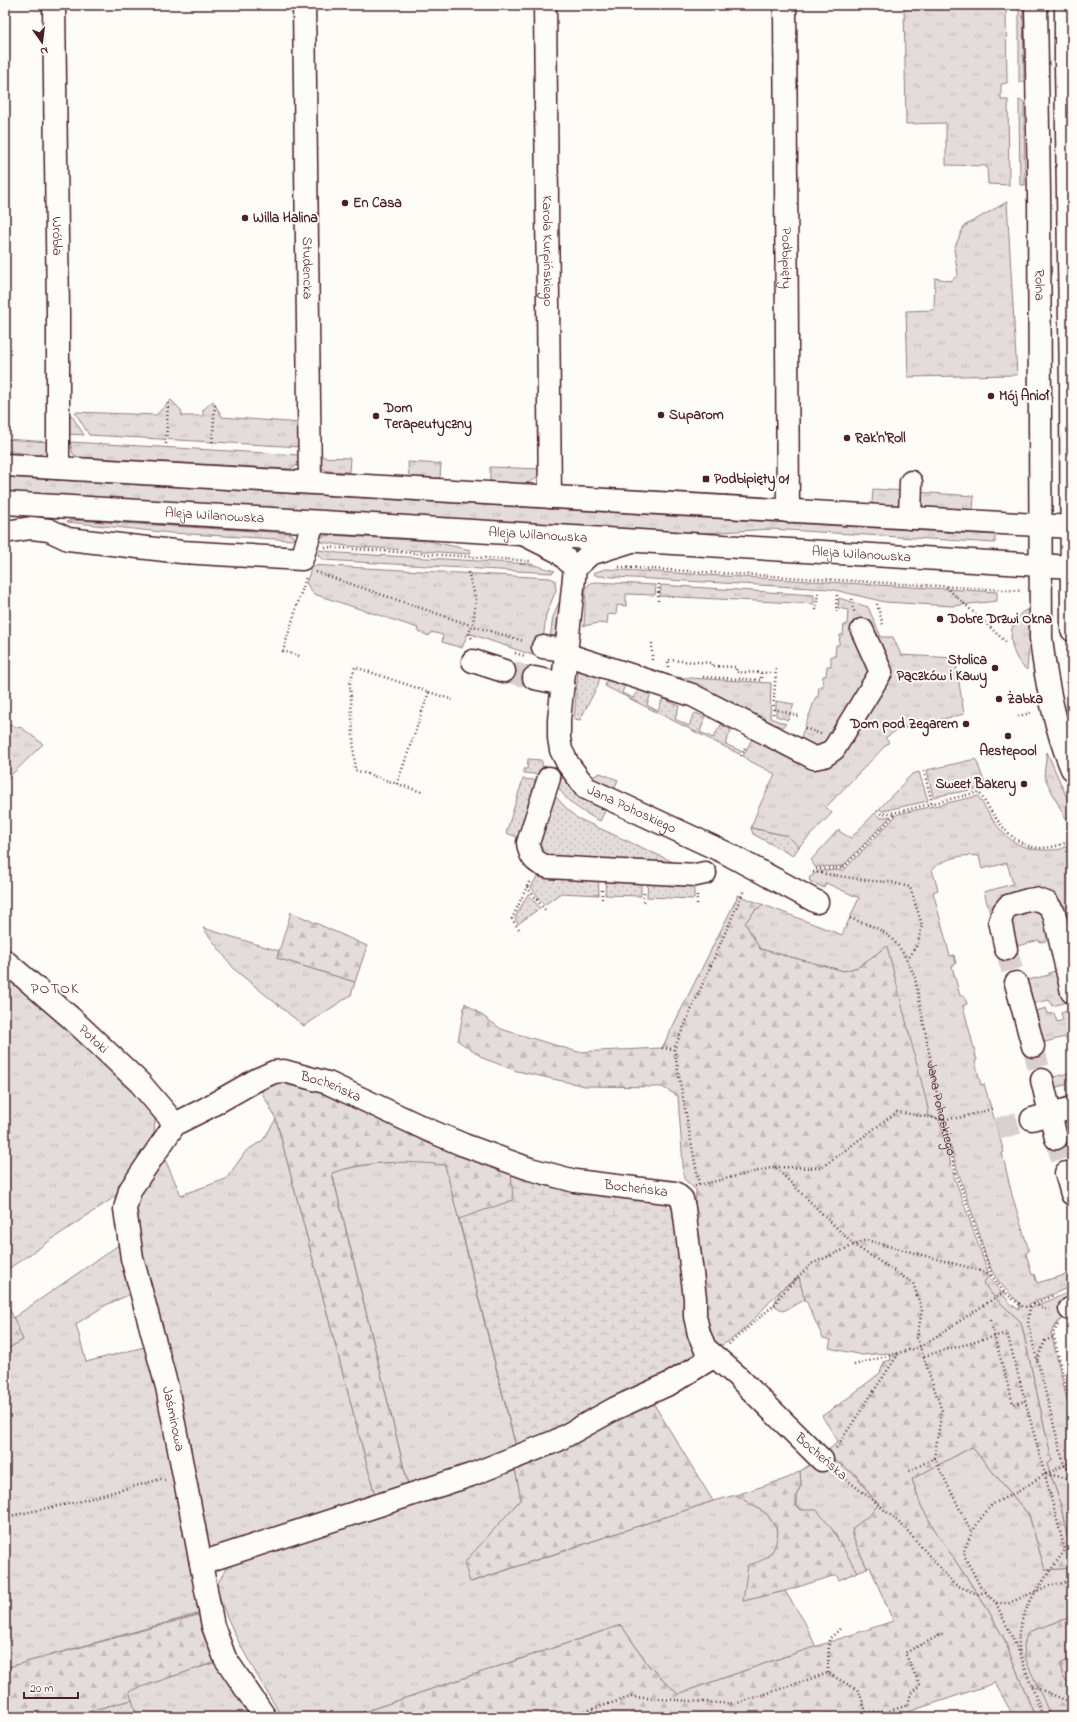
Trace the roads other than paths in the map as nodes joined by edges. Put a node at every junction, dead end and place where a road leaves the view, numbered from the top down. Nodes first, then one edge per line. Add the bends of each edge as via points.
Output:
1 (54, 5) edge
2 (304, 5) edge
3 (545, 5) edge
4 (785, 5) edge
5 (1036, 5) edge
6 (1066, 5) edge
7 (5, 465) edge
8 (58, 468) junction
9 (310, 482) junction
10 (911, 482) dead end
11 (550, 497) junction
12 (5, 503) edge
13 (49, 506) junction
14 (788, 511) junction
15 (910, 518) junction
16 (312, 522) junction
17 (1040, 525) junction
18 (1072, 527) edge
19 (5, 532) edge
20 (525, 535) junction
21 (68, 539) junction
22 (633, 541) junction
23 (1040, 565) junction
24 (1072, 567) edge
25 (575, 568) junction
26 (862, 630) dead end
27 (1072, 630) edge
28 (543, 647) road end
29 (565, 652) junction
30 (473, 661) dead end
31 (504, 671) tunnel mouth
32 (534, 678) tunnel mouth
33 (563, 684) junction
34 (1072, 769) edge
35 (549, 778) dead end
36 (705, 873) dead end
37 (817, 902) dead end
38 (1006, 949) tunnel mouth
39 (5, 961) edge
40 (1016, 983) tunnel mouth
41 (1072, 992) edge
42 (1033, 1046) tunnel mouth
43 (1042, 1080) tunnel mouth
44 (1072, 1108) edge
45 (1041, 1117) junction
46 (175, 1124) junction
47 (1056, 1138) tunnel mouth
48 (1066, 1173) tunnel mouth
49 (1072, 1194) edge
50 (714, 1357) junction
51 (822, 1460) road end
52 (201, 1563) junction
53 (265, 1717) edge

1 - 8 street, Wróbla
2 - 9 street, Studencka
3 - 11 street, Karola Kurpińskiego
4 - 14 street, Podbipięty
5 - 17 street, Rolna
6 - 18 street
7 - 8 street
8 - 9 street
9 - 11 street
10 - 15 street
11 - 14 street
12 - 13 street, Aleja Wilanowska
13 - 16 street, Aleja Wilanowska
13 - 21 street
14 - 15 street
15 - 17 street
16 - 20 street, Aleja Wilanowska
16 - 21 street via 302,559 182,552
17 - 18 street
17 - 23 street, Rolna
18 - 24 street
19 - 21 street via 31,528 49,530
20 - 22 street, Aleja Wilanowska
20 - 25 street via 559,552
22 - 23 street, Aleja Wilanowska
22 - 25 street via 590,554
23 - 24 street, Aleja Wilanowska
23 - 34 street, Rolna via 1041,638 1046,680 1056,724
24 - 27 street
25 - 29 street, Jana Pohoskiego
26 - 29 street via 881,672 834,749 824,756 814,758 692,695
28 - 29 street
29 - 33 street, Jana Pohoskiego
30 - 31 street
32 - 33 street
33 - 37 street, Jana Pohoskiego via 559,720 561,750 586,788 726,854
35 - 36 street via 528,843 530,853 538,864 548,867 693,875
38 - 41 street via 1000,921 1008,906 1028,900 1042,900 1048,903 1054,913
39 - 46 street, Potoki via 70,1017 140,1083
40 - 42 street
43 - 45 street
44 - 45 street
45 - 47 street
46 - 50 street, Bocheńska via 258,1079 284,1071 328,1084 452,1140 530,1169 575,1181 675,1193 682,1200 687,1224 695,1316 699,1334 705,1348
46 - 52 street, Jaśminowa via 130,1190 125,1209 132,1258 167,1387
48 - 49 street
50 - 51 street, Bocheńska via 736,1375
50 - 52 street via 670,1383 616,1408 556,1441 471,1475
52 - 53 street, Jaśminowa via 214,1626 225,1658

